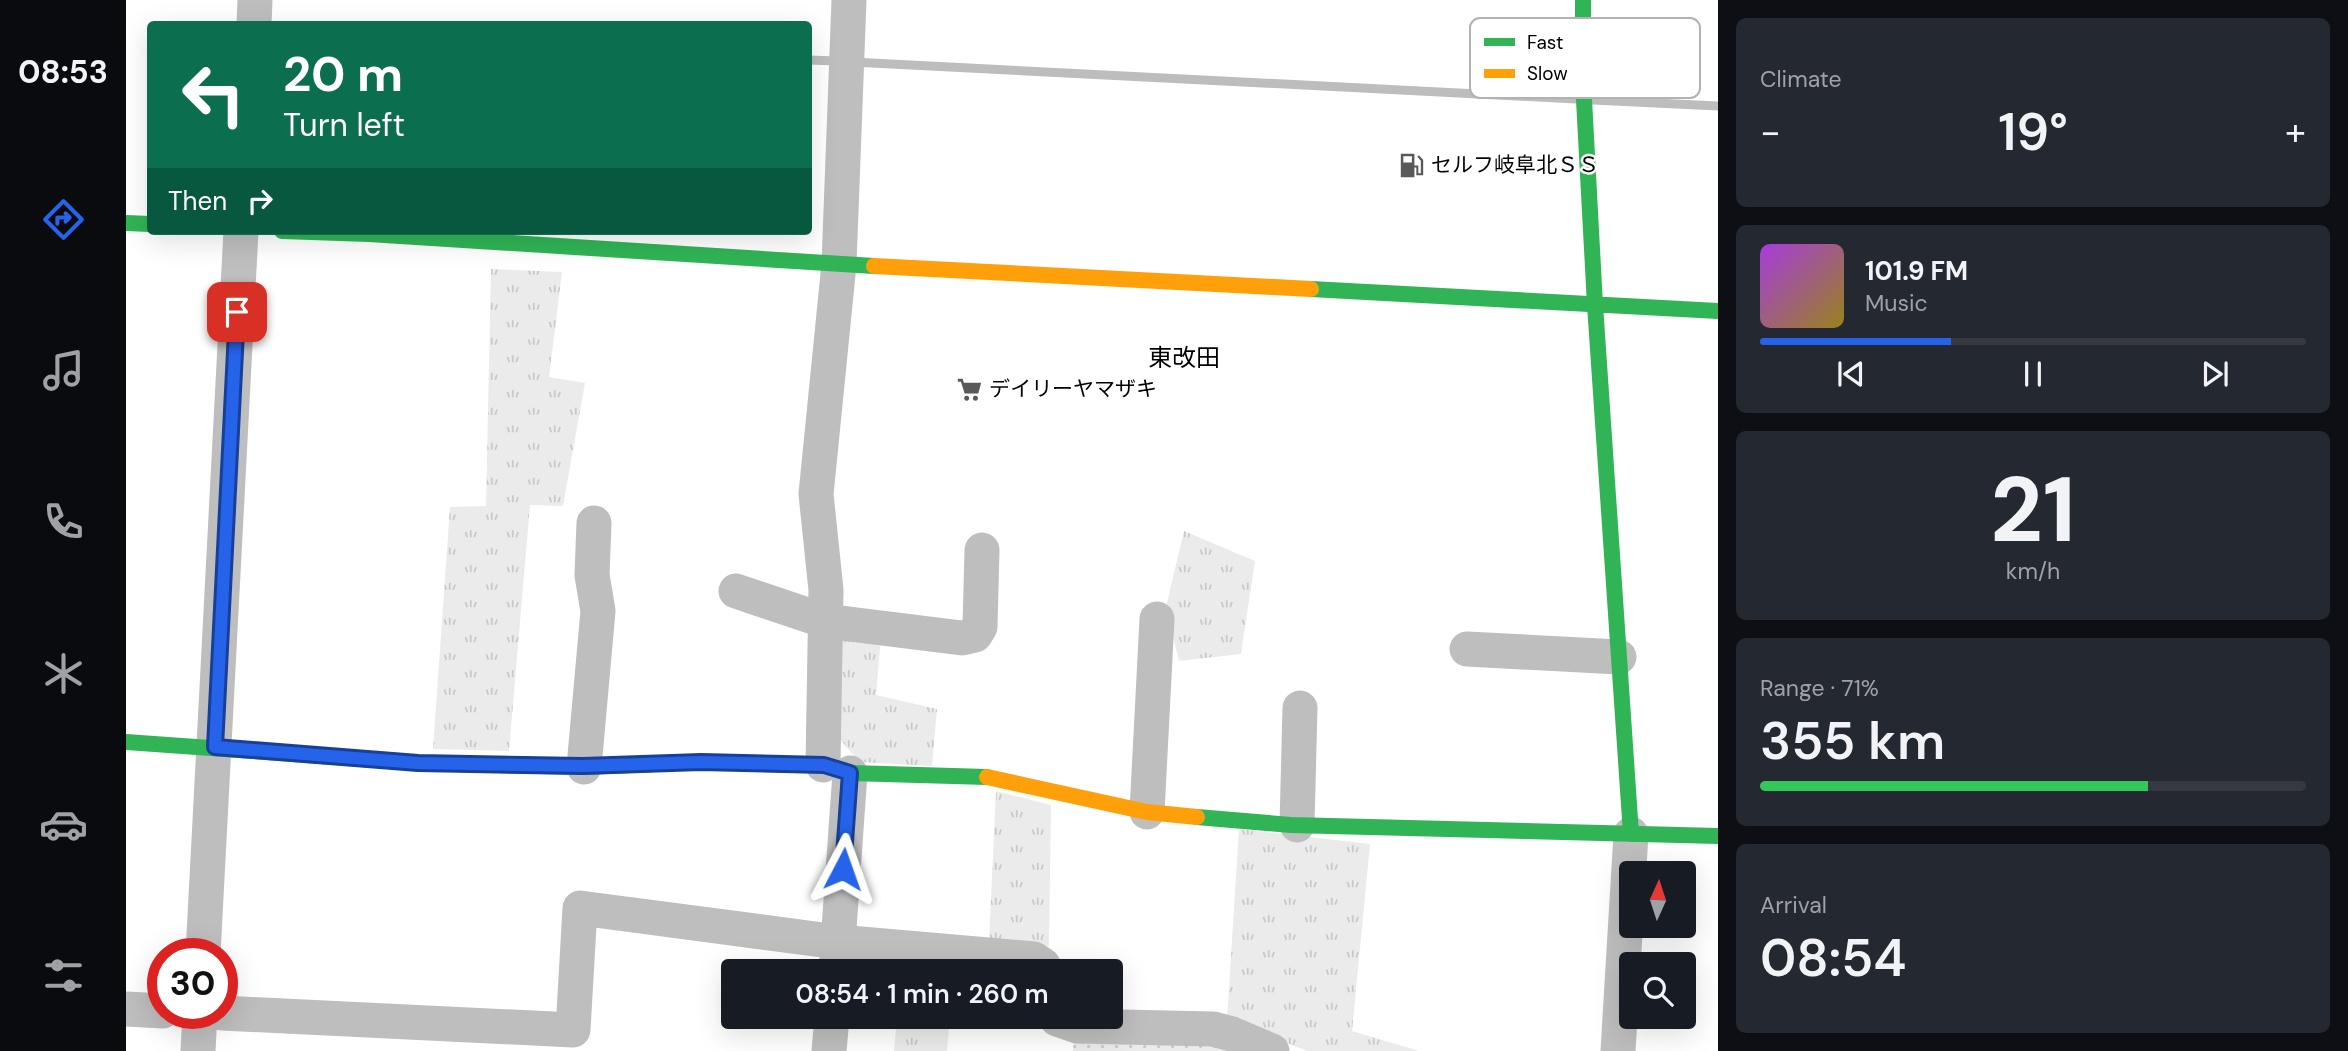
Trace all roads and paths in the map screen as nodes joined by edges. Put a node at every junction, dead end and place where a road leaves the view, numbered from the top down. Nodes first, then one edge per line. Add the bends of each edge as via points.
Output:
1 (255, 0) edge
2 (849, 0) edge
3 (1583, 0) edge
4 (1583, 18) edge
5 (254, 21) edge
6 (1584, 98) edge
7 (126, 223) edge
8 (147, 224) edge
9 (241, 235) edge
10 (385, 235) edge
11 (839, 264) junction
12 (1595, 305) junction
13 (1718, 311) edge
14 (594, 523) dead end
15 (982, 550) dead end
16 (736, 591) dead end
17 (1157, 619) dead end
18 (825, 621) junction
19 (1467, 649) dead end
20 (1619, 657) junction
21 (1300, 708) dead end
22 (126, 742) edge
23 (215, 747) junction
24 (583, 766) junction
25 (837, 769) junction
26 (1147, 812) junction
27 (1297, 825) junction
28 (1631, 834) junction
29 (1718, 836) edge
30 (204, 938) edge
31 (837, 957) edge
32 (1034, 959) edge
33 (126, 1009) edge
34 (147, 1010) edge
35 (238, 1014) edge
36 (1123, 1027) edge
37 (199, 1029) edge
38 (831, 1029) edge
39 (198, 1051) edge
40 (829, 1051) edge
41 (1272, 1051) edge
42 (1618, 1051) edge

1 - 5 street
2 - 11 street
3 - 4 street
6 - 12 street
7 - 8 street
9 - 23 street
10 - 11 street
11 - 12 street
11 - 18 street via 816,494
12 - 13 street
12 - 20 street
14 - 24 street via 592,575 598,611
15 - 18 street via 980,626 975,635 962,638
16 - 18 street
17 - 26 street
18 - 25 street
19 - 20 street
20 - 28 street
21 - 27 street
22 - 23 street
23 - 24 street via 418,763
23 - 30 street
24 - 25 street via 701,762
25 - 26 street via 994,777
25 - 31 street
26 - 27 street
27 - 28 street
28 - 29 street
28 - 42 street
31 - 32 street
31 - 35 street via 580,908 573,1030
33 - 34 street
36 - 41 street via 1213,1029
37 - 39 street
38 - 40 street

